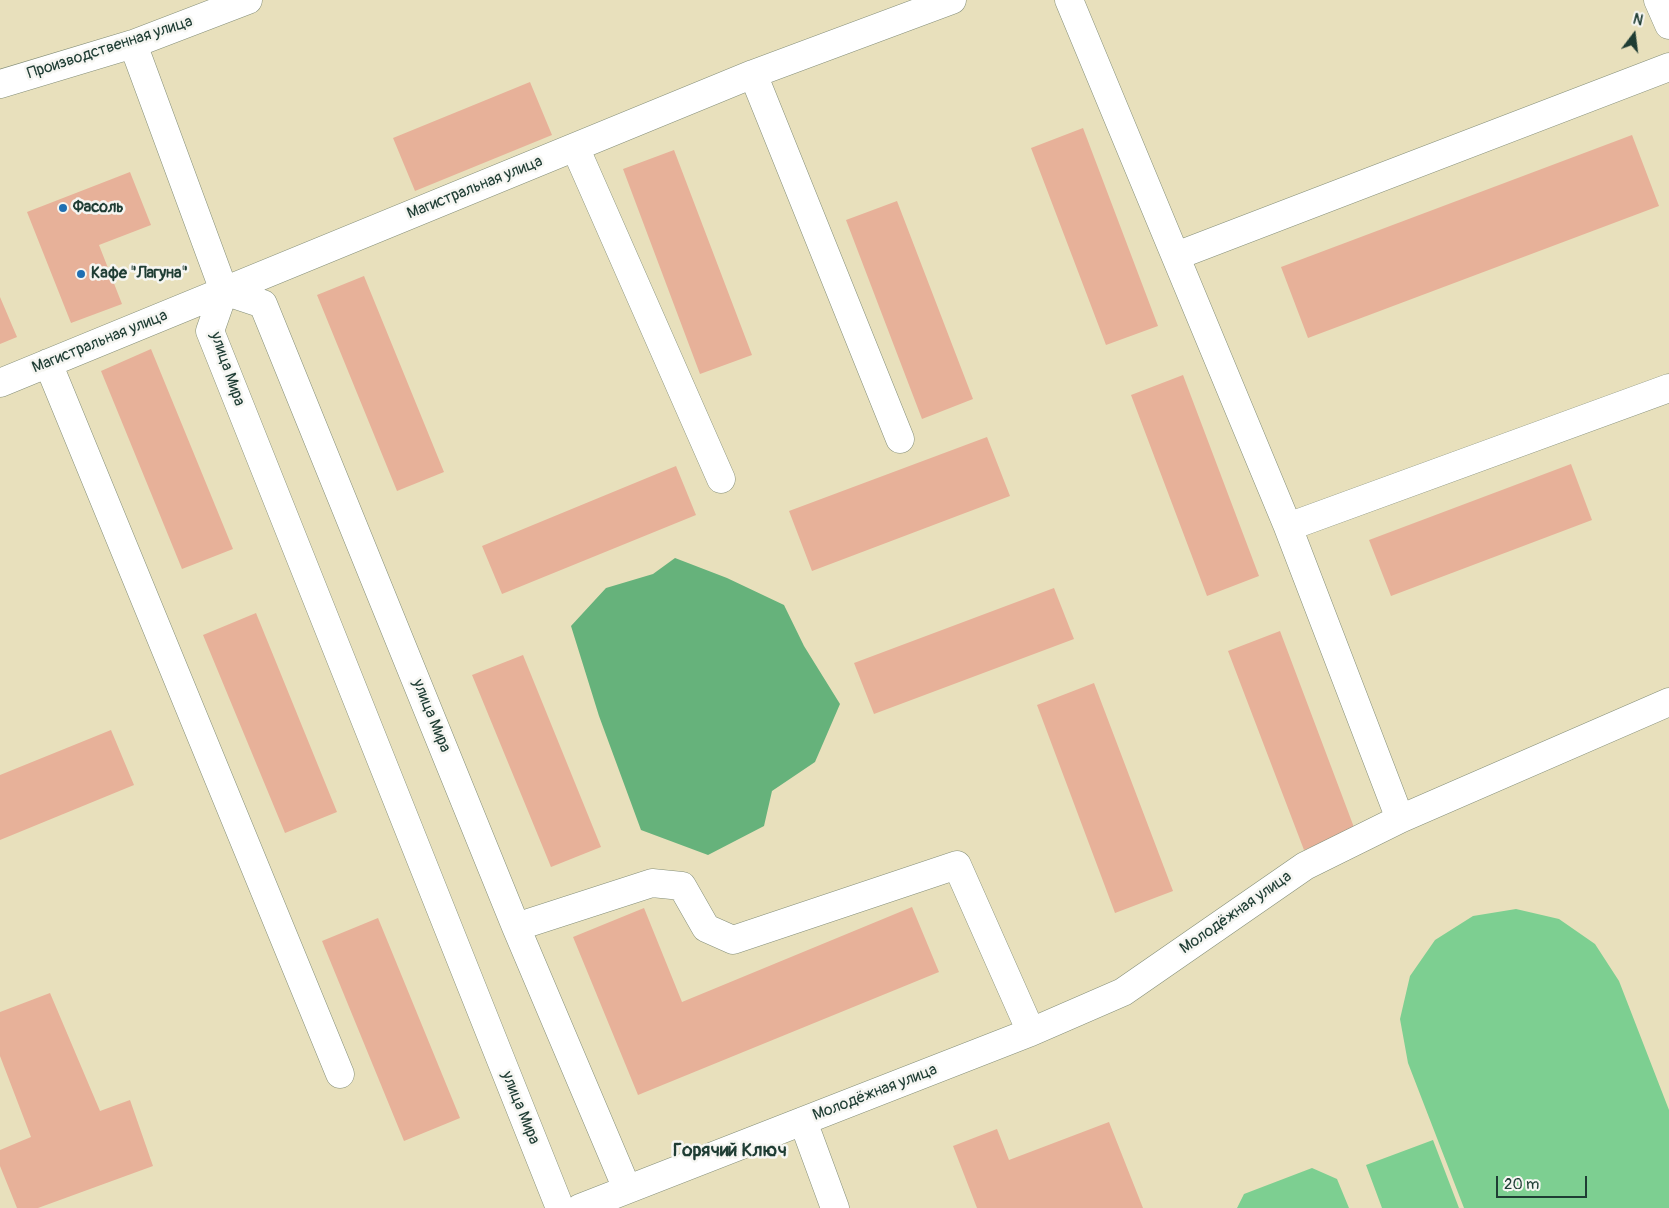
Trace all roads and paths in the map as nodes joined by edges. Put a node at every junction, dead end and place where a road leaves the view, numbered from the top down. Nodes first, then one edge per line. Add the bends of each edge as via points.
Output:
1 (248, 0) edge
2 (952, 0) edge
3 (1069, 0) edge
4 (1658, 0) edge
5 (1669, 25) edge
6 (133, 44) junction
7 (1669, 67) edge
8 (753, 74) junction
9 (0, 84) edge
10 (575, 147) junction
11 (1176, 256) junction
12 (224, 291) junction
13 (48, 363) junction
14 (0, 383) edge
15 (1669, 388) edge
16 (900, 439) dead end
17 (721, 479) dead end
18 (1288, 527) junction
19 (1669, 702) edge
20 (1400, 819) junction
21 (516, 927) junction
22 (1031, 1032) junction
23 (340, 1074) dead end
24 (803, 1121) junction
25 (627, 1190) junction
26 (560, 1208) edge
27 (580, 1208) edge
28 (835, 1208) edge

1 - 6 street, Производственная улица
2 - 8 street, Магистральная улица
3 - 11 street
4 - 5 street
6 - 9 street, Производственная улица
6 - 12 street
7 - 11 street
8 - 10 street, Магистральная улица
8 - 16 street
10 - 12 street, Магистральная улица
10 - 17 street
11 - 18 street
12 - 13 street, Магистральная улица
12 - 21 street, улица Мира via 263,304
12 - 26 street, улица Мира via 210,332
13 - 14 street, Магистральная улица
13 - 23 street
15 - 18 street
18 - 20 street
19 - 20 street, Молодёжная улица
20 - 22 street, Молодёжная улица via 1305,866 1123,992
21 - 22 street via 652,883 682,886 706,928 733,940 957,865
21 - 25 street, улица Мира
22 - 24 street, Молодёжная улица
24 - 25 street, Молодёжная улица
24 - 28 street
25 - 27 street, Молодёжная улица

